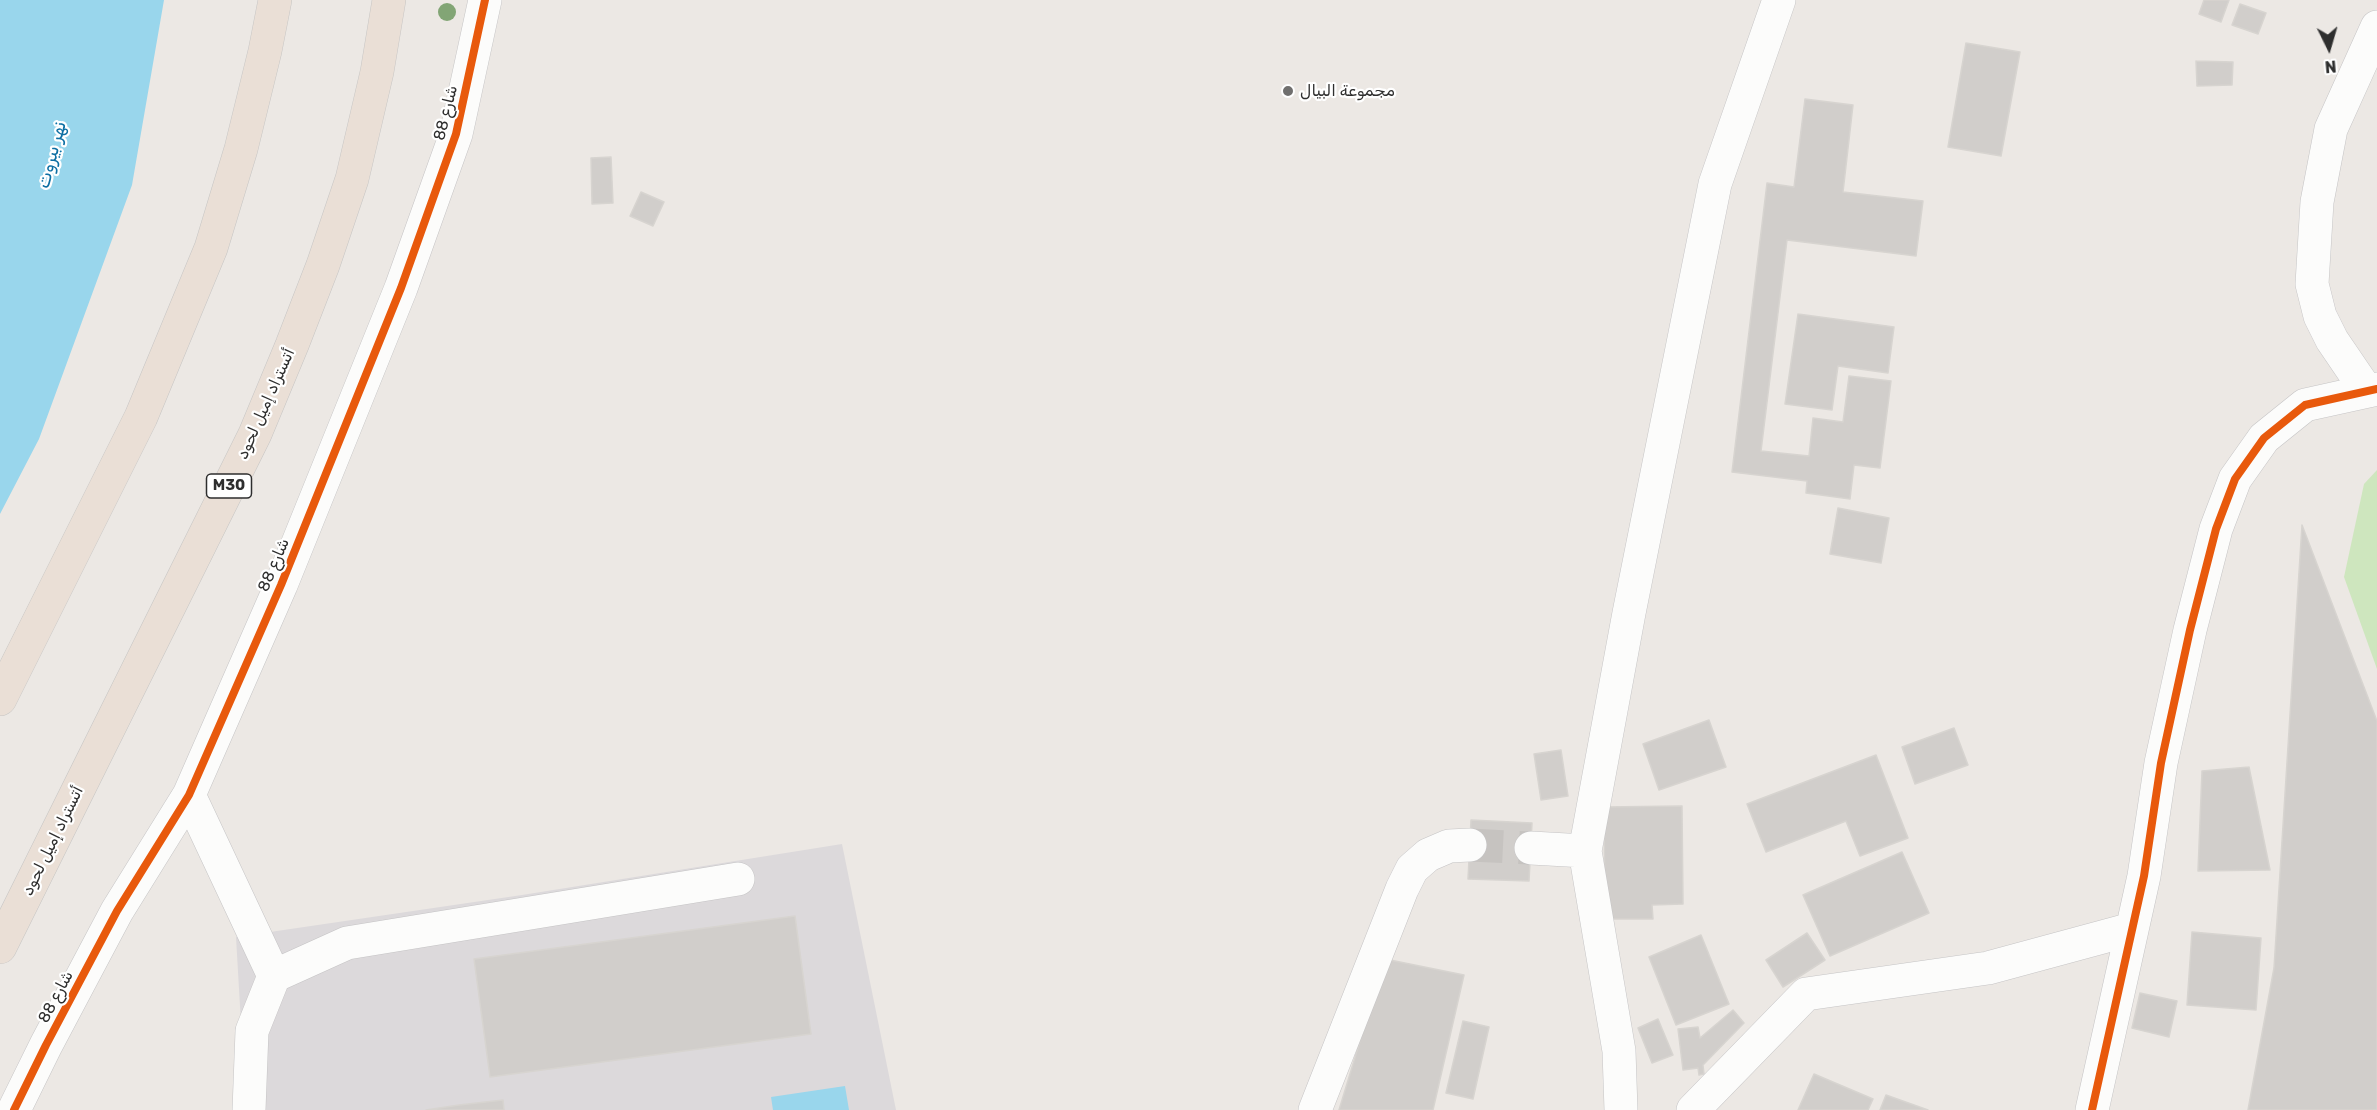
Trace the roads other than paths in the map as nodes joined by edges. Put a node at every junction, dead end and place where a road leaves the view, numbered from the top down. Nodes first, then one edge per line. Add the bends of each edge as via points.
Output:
1 (275, 0) edge
2 (389, 0) edge
3 (485, 0) edge
4 (1779, 0) edge
5 (2377, 27) edge
6 (2372, 390) edge
7 (0, 699) edge
8 (189, 795) junction
9 (1470, 845) tunnel mouth
10 (1531, 848) tunnel mouth
11 (1585, 851) junction
12 (738, 879) dead end
13 (2132, 928) junction
14 (0, 947) edge
15 (274, 976) junction
16 (14, 1110) edge
17 (249, 1110) edge
18 (1315, 1110) edge
19 (1620, 1110) edge
20 (1693, 1110) edge
21 (2092, 1110) edge

1 - 7 highway via 241,148 211,248 141,417
2 - 14 highway, أتستراد إميل لحود / M30 via 352,179 292,345 255,434
3 - 8 street, شارع 88 via 456,134 401,288
4 - 11 street via 1715,184
5 - 6 street via 2331,129 2317,202 2312,284 2320,316 2332,340
6 - 13 street via 2305,405 2264,438 2235,479 2216,529 2190,630 2161,763
8 - 15 street
8 - 16 street, شارع 88 via 117,911
9 - 18 street via 1449,846 1428,855 1412,869
10 - 11 street
11 - 19 street via 1619,1051
12 - 15 street via 347,943
13 - 20 street via 1989,968 1806,994
13 - 21 street
15 - 17 street via 252,1031

